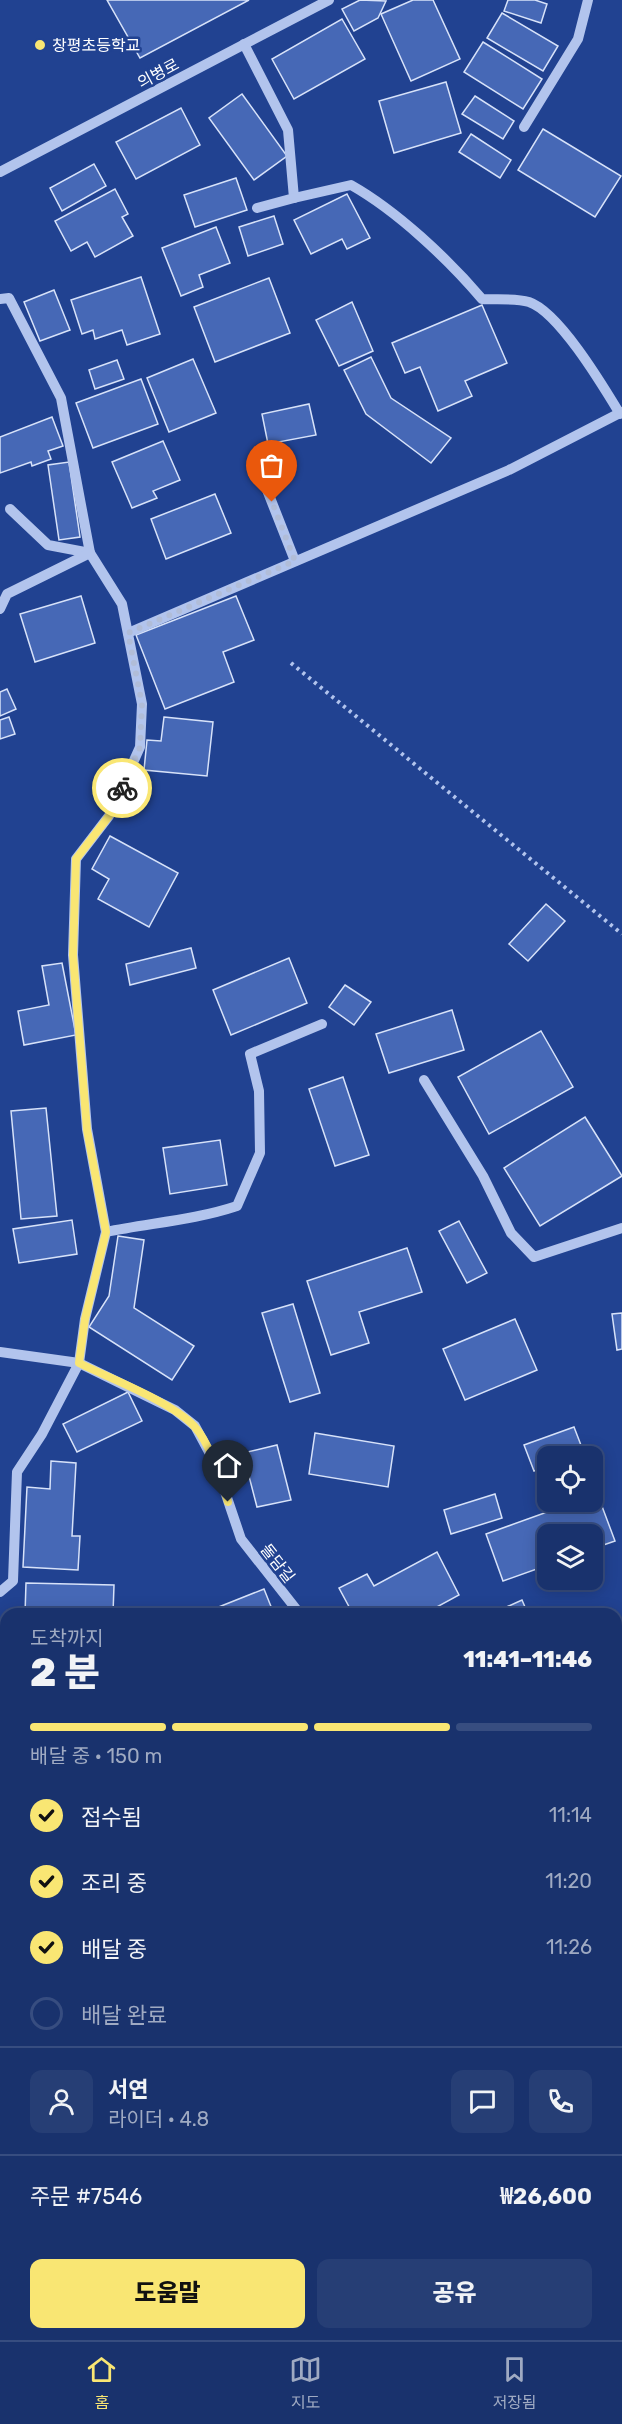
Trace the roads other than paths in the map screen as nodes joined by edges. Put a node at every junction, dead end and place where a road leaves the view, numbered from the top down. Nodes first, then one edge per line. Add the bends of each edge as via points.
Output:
1 (329, 0) edge
2 (588, 0) edge
3 (244, 45) junction
4 (524, 127) dead end
5 (0, 172) edge
6 (294, 198) junction
7 (257, 208) dead end
8 (0, 299) edge
9 (621, 413) edge
10 (256, 462) dead end
11 (10, 509) dead end
12 (90, 553) junction
13 (295, 561) junction
14 (0, 609) edge
15 (128, 633) junction
16 (322, 1024) dead end
17 (424, 1080) dead end
18 (622, 1228) edge
19 (106, 1232) junction
20 (0, 1352) edge
21 (79, 1363) junction
22 (0, 1592) edge
23 (295, 1608) edge

1 - 3 street, 의병로
2 - 4 street via 578,39
3 - 5 street, 의병로
3 - 6 street via 288,130
6 - 7 street
6 - 9 street via 351,185 375,198 465,278 482,299 530,302 557,322
8 - 12 street via 9,298 62,398
9 - 13 street via 509,470
10 - 13 street
11 - 12 street via 48,545
12 - 14 street via 7,594
12 - 15 street via 122,604
13 - 15 street
15 - 19 street via 142,704 140,747 109,816 76,859 73,955 87,1130
16 - 19 street via 250,1054 259,1091 260,1153 237,1206 208,1215
17 - 18 street via 483,1176 511,1233 534,1257
19 - 21 street via 85,1319
20 - 21 street, 돌담길
21 - 22 street via 17,1472 14,1581
21 - 23 street, 돌담길 via 175,1410 195,1426 216,1466 241,1539

